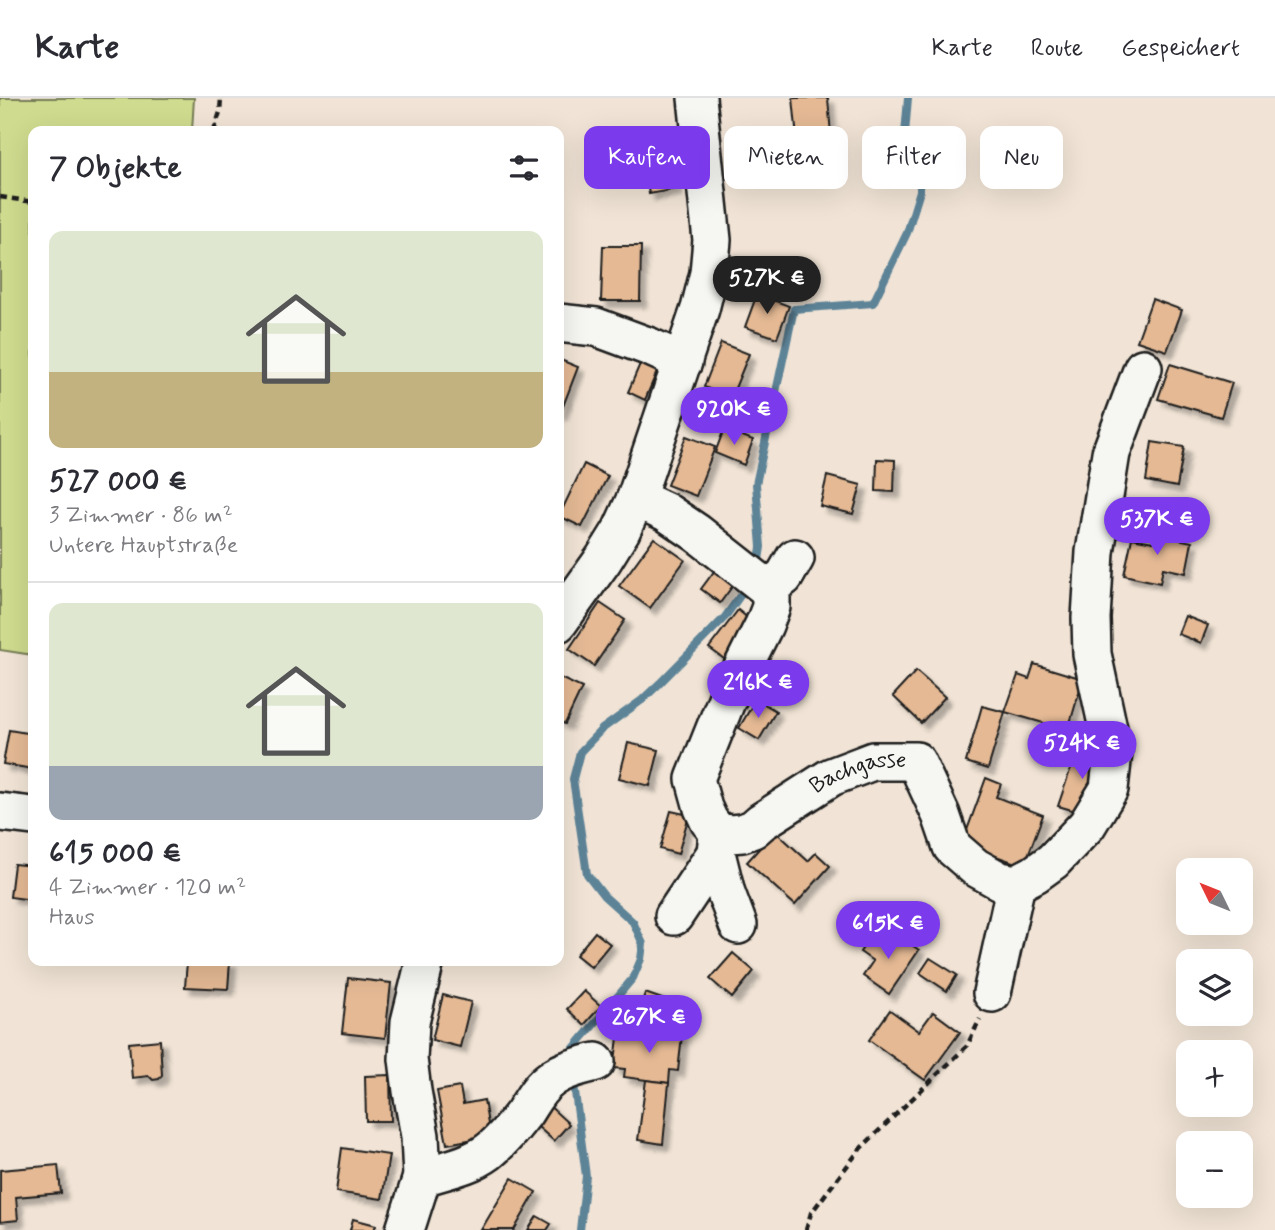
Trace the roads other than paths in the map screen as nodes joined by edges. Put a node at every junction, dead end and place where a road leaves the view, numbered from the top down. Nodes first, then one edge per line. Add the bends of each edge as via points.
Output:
1 (697, 98) edge
2 (564, 324) edge
3 (682, 362) junction
4 (1143, 368) dead end
5 (636, 498) junction
6 (795, 558) dead end
7 (757, 581) junction
8 (564, 614) edge
9 (0, 813) edge
10 (28, 816) edge
11 (717, 842) junction
12 (1016, 884) junction
13 (674, 916) dead end
14 (738, 925) dead end
15 (424, 966) edge
16 (992, 993) road end
17 (579, 1067) dead end
18 (422, 1177) junction
19 (405, 1230) edge

1 - 3 street via 712,240 709,274
2 - 3 street via 596,327
3 - 5 street
4 - 12 street via 1111,453 1095,552 1092,654 1113,752 1108,789 1087,825 1053,861
5 - 7 street via 687,526
5 - 8 street via 603,560
6 - 7 street via 784,577
7 - 11 street via 771,597 771,607 695,779
9 - 10 street
11 - 12 street, Bachgasse via 753,829 831,777 873,761 916,761 952,847 975,867
11 - 13 street
11 - 14 street via 726,892
12 - 16 street
15 - 18 street via 410,1022 408,1059 421,1136
17 - 18 street via 550,1080 536,1093 508,1133 488,1152 465,1165
18 - 19 street

